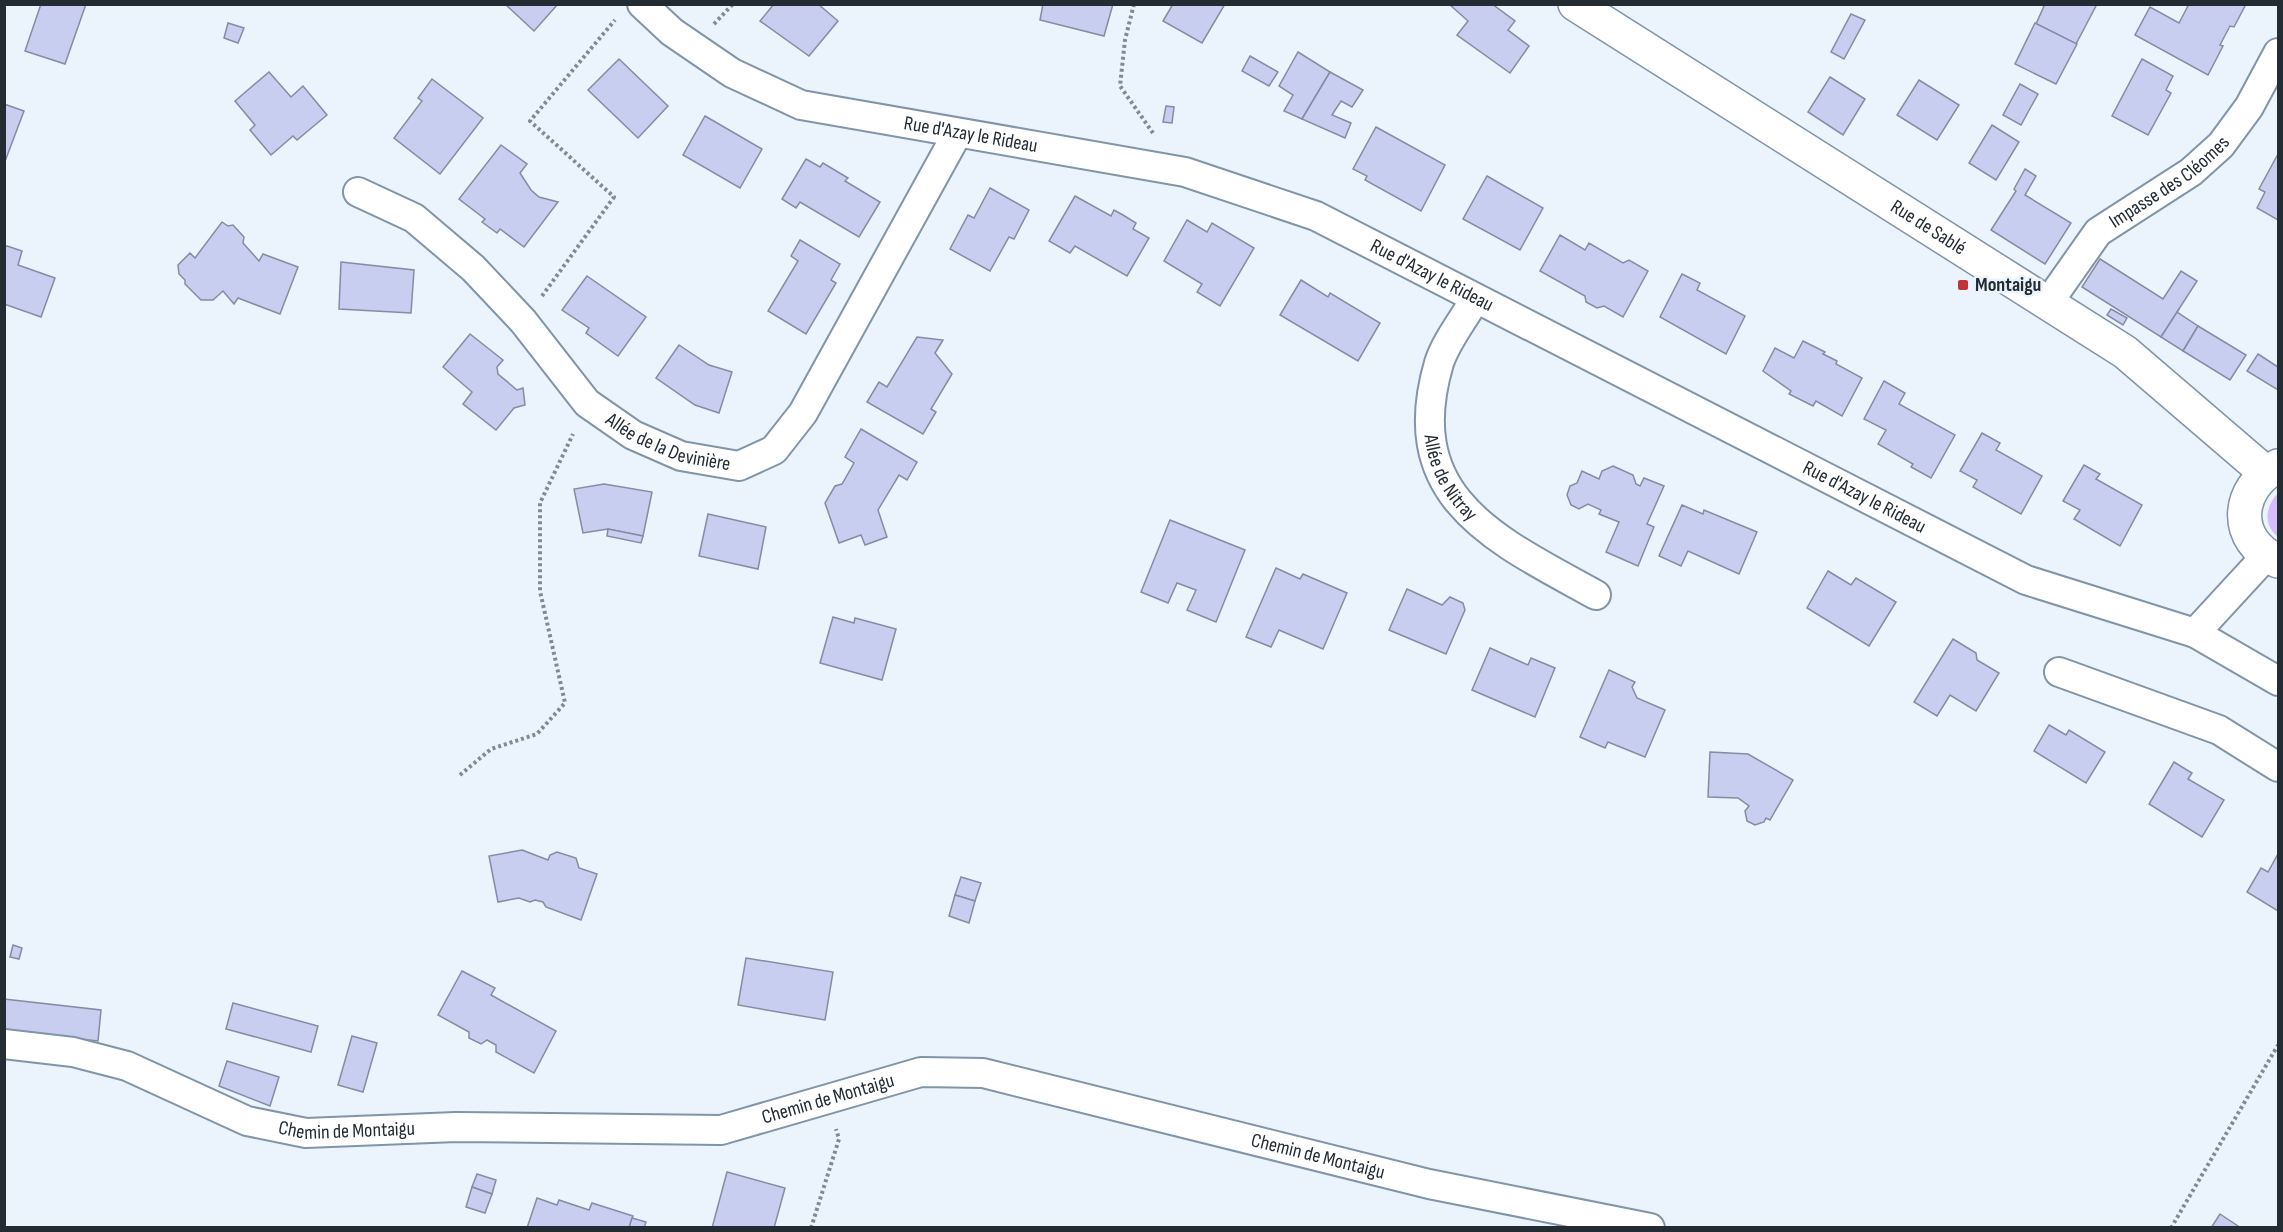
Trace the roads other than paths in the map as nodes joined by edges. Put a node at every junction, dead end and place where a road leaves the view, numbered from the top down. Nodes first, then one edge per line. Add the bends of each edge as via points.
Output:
1 (1575, 4) edge
2 (632, 9) edge
3 (2278, 53) edge
4 (957, 134) junction
5 (358, 192) dead end
6 (1475, 299) junction
7 (2048, 303) junction
8 (2272, 469) edge
9 (2272, 559) edge
10 (1596, 595) dead end
11 (2195, 633) junction
12 (2059, 672) dead end
13 (2278, 681) edge
14 (2278, 767) edge
15 (4, 1044) edge
16 (1650, 1227) edge

1 - 7 main road, Rue de Sablé
2 - 4 street, Rue d'Azay le Rideau via 732,74 801,105
3 - 7 street, Impasse des Cléomes via 2249,107 2221,145 2192,172 2098,232
4 - 5 street, Allée de la Devinière via 803,413 774,450 739,466 681,456 633,435 587,403 524,321 473,268 414,218
4 - 6 street, Rue d'Azay le Rideau via 1185,172 1316,216
6 - 10 street, Allée de Nitray via 1440,361 1430,412 1434,461 1458,504 1502,543
6 - 11 street, Rue d'Azay le Rideau via 2026,580
7 - 8 main road, Rue de Sablé via 2125,352
8 - 9 main road via 2254,484 2244,515 2255,545
9 - 11 street
11 - 13 street, Rue d'Azay le Rideau
12 - 14 street via 2219,730
15 - 16 street, Chemin de Montaigu via 73,1052 127,1066 247,1121 306,1133 456,1127 721,1130 921,1072 983,1073 1429,1184

